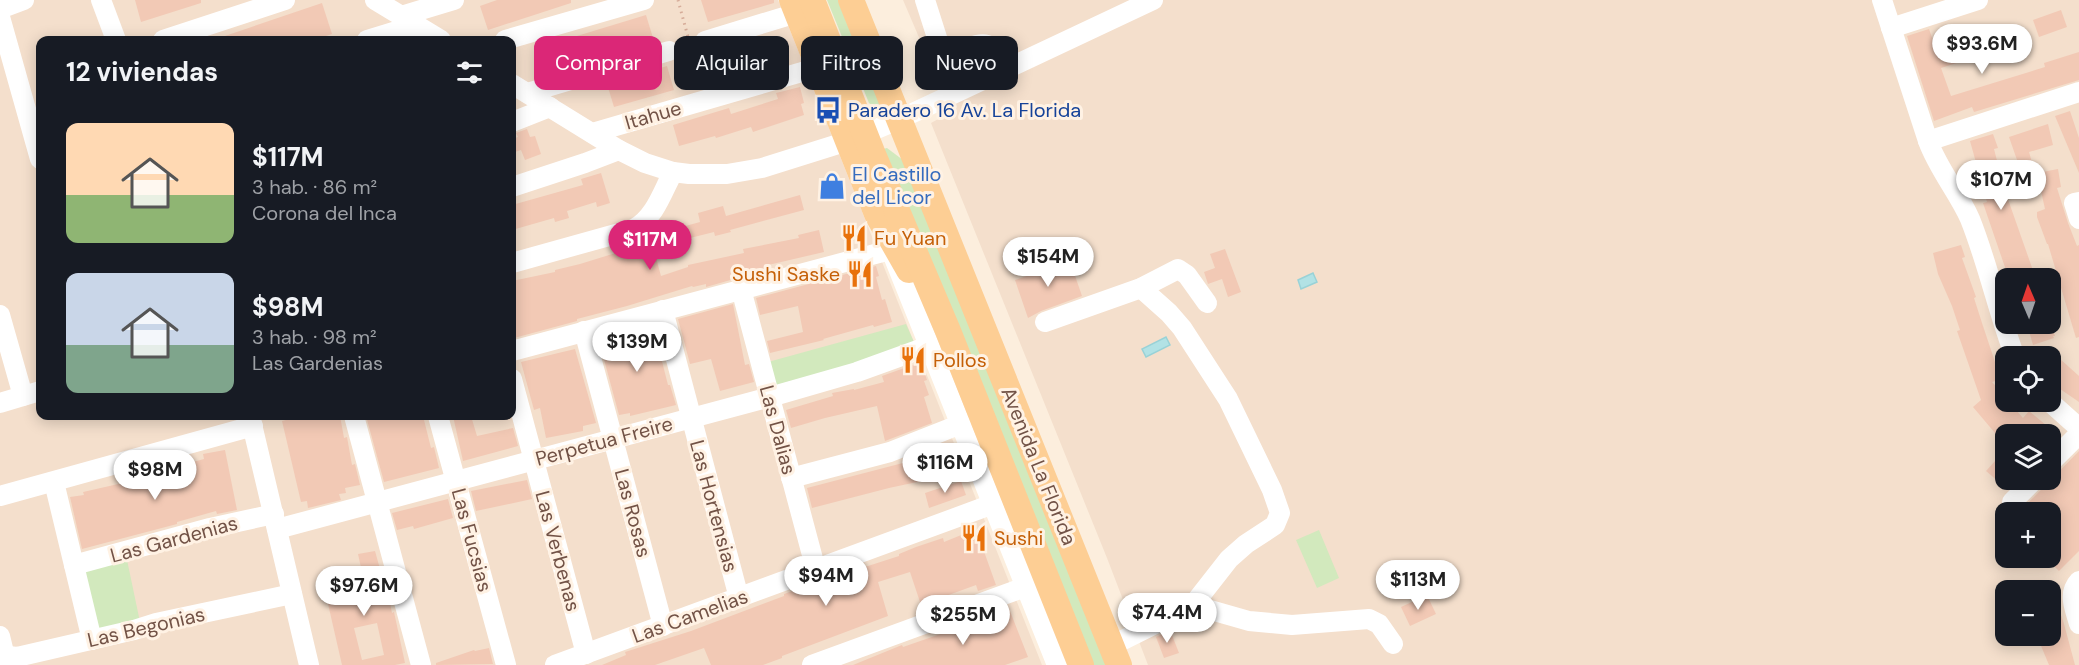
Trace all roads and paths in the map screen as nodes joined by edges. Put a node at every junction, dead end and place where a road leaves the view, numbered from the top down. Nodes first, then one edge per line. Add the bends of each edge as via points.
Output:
1 (101, 0) edge
2 (285, 0) edge
3 (375, 0) edge
4 (644, 0) edge
5 (851, 0) edge
6 (925, 0) edge
7 (1153, 0) edge
8 (1882, 0) edge
9 (1978, 0) edge
10 (446, 1) edge
11 (799, 3) edge
12 (0, 17) edge
13 (408, 21) junction
14 (1891, 28) junction
15 (114, 36) edge
16 (175, 36) edge
17 (376, 36) edge
18 (434, 36) edge
19 (717, 36) edge
20 (809, 36) edge
21 (936, 36) edge
22 (516, 37) edge
23 (669, 51) dead end
24 (1018, 64) edge
25 (801, 72) edge
26 (519, 89) edge
27 (831, 90) edge
28 (963, 90) edge
29 (2079, 92) edge
30 (550, 107) junction
31 (900, 119) junction
32 (516, 120) edge
33 (592, 133) junction
34 (856, 137) junction
35 (1928, 141) junction
36 (36, 145) edge
37 (619, 150) junction
38 (673, 172) junction
39 (516, 185) edge
40 (2079, 202) edge
41 (877, 214) junction
42 (2079, 219) edge
43 (890, 250) junction
44 (516, 262) edge
45 (1141, 288) junction
46 (741, 289) junction
47 (1207, 303) dead end
48 (663, 310) junction
49 (0, 315) edge
50 (1045, 322) dead end
51 (584, 331) junction
52 (938, 338) junction
53 (2011, 346) edge
54 (516, 350) edge
55 (32, 394) edge
56 (516, 394) edge
57 (770, 397) junction
58 (0, 403) edge
59 (2061, 412) edge
60 (691, 418) junction
61 (252, 420) edge
62 (255, 420) edge
63 (355, 420) edge
64 (439, 420) edge
65 (961, 424) junction
66 (2079, 428) edge
67 (2079, 434) edge
68 (613, 439) junction
69 (2061, 452) edge
70 (534, 460) junction
71 (791, 478) junction
72 (456, 481) junction
73 (54, 482) junction
74 (2024, 490) edge
75 (0, 496) edge
76 (377, 502) junction
77 (2012, 502) dead end
78 (993, 504) junction
79 (1056, 509) junction
80 (275, 521) junction
81 (1024, 523) junction
82 (74, 565) junction
83 (816, 570) junction
84 (2079, 581) edge
85 (1025, 587) junction
86 (292, 594) junction
87 (739, 598) junction
88 (1193, 605) junction
89 (2079, 624) edge
90 (663, 626) junction
91 (0, 636) edge
92 (92, 640) junction
93 (1393, 644) dead end
94 (586, 654) junction
95 (1115, 656) edge
96 (4, 659) edge
97 (823, 663) edge
98 (309, 665) edge
99 (422, 665) edge
100 (506, 665) edge
101 (555, 665) edge
102 (1057, 665) edge
103 (1081, 665) edge

1 - 15 street
2 - 16 street
3 - 13 street
4 - 22 street
5 - 31 main road, Avenida La Florida
6 - 21 street
7 - 24 street
8 - 14 street
9 - 14 street
10 - 13 street
11 - 19 street
11 - 20 main road, Avenida La Florida
11 - 34 main road, Avenida La Florida
12 - 36 street
13 - 17 street
13 - 18 street
14 - 35 street
23 - 26 street
25 - 33 street, Itahue
26 - 30 street
27 - 34 main road, Avenida La Florida
28 - 31 street
29 - 35 street
30 - 32 street
30 - 33 street
31 - 34 street
31 - 79 main road, Avenida La Florida
33 - 37 street
34 - 38 street via 745,172
34 - 41 main road, Avenida La Florida
34 - 52 main road, Avenida La Florida
35 - 53 street via 1971,223
37 - 38 street
37 - 39 street
38 - 44 street via 653,212 634,229
40 - 42 street via 2074,203
41 - 43 street, Avenida La Florida
41 - 52 main road via 904,262
43 - 46 street
43 - 52 street, Avenida La Florida
45 - 47 street via 1178,269 1187,274
45 - 50 street
45 - 88 street via 1182,328 1228,399 1280,513 1275,525 1229,559
46 - 48 street
46 - 57 street, Las Dalias
48 - 51 street
48 - 60 street, Las Hortensias
49 - 55 street
51 - 54 street
51 - 68 street, Las Rosas
52 - 57 street, Perpetua Freire via 846,375
52 - 65 street, Avenida La Florida
52 - 81 main road, Avenida La Florida
55 - 58 street
56 - 70 street, Las Verbenas
57 - 60 street, Perpetua Freire
57 - 71 street, Las Dalias
59 - 66 street
60 - 68 street, Perpetua Freire
60 - 87 street, Las Hortensias
61 - 73 street
62 - 80 street
63 - 76 street
64 - 72 street, Las Fucsias
65 - 71 street via 890,452
65 - 78 street, Avenida La Florida
67 - 69 street
68 - 70 street, Perpetua Freire
68 - 90 street, Las Rosas
70 - 72 street, Perpetua Freire
70 - 94 street, Las Verbenas
71 - 83 street, Las Dalias
72 - 76 street, Perpetua Freire
72 - 100 street, Las Fucsias
73 - 75 street
73 - 82 street
74 - 77 street
76 - 80 street, Perpetua Freire
76 - 99 street
78 - 83 street, Las Camelias
78 - 85 street, Avenida La Florida
79 - 81 main road via 1046,527 1035,529
79 - 95 main road, Avenida La Florida
80 - 82 street, Las Gardenias via 210,528
80 - 86 street
81 - 103 main road, Avenida La Florida
82 - 92 street
83 - 87 street, Las Camelias
84 - 89 street via 2072,595
85 - 97 street
85 - 102 street, Avenida La Florida
86 - 92 street, Las Begonias
86 - 98 street
87 - 90 street, Las Camelias
88 - 93 street via 1249,621 1292,625 1369,619 1379,624
88 - 95 street
90 - 94 street, Las Camelias
91 - 96 street
92 - 96 street, Las Begonias
94 - 101 street, Las Camelias

